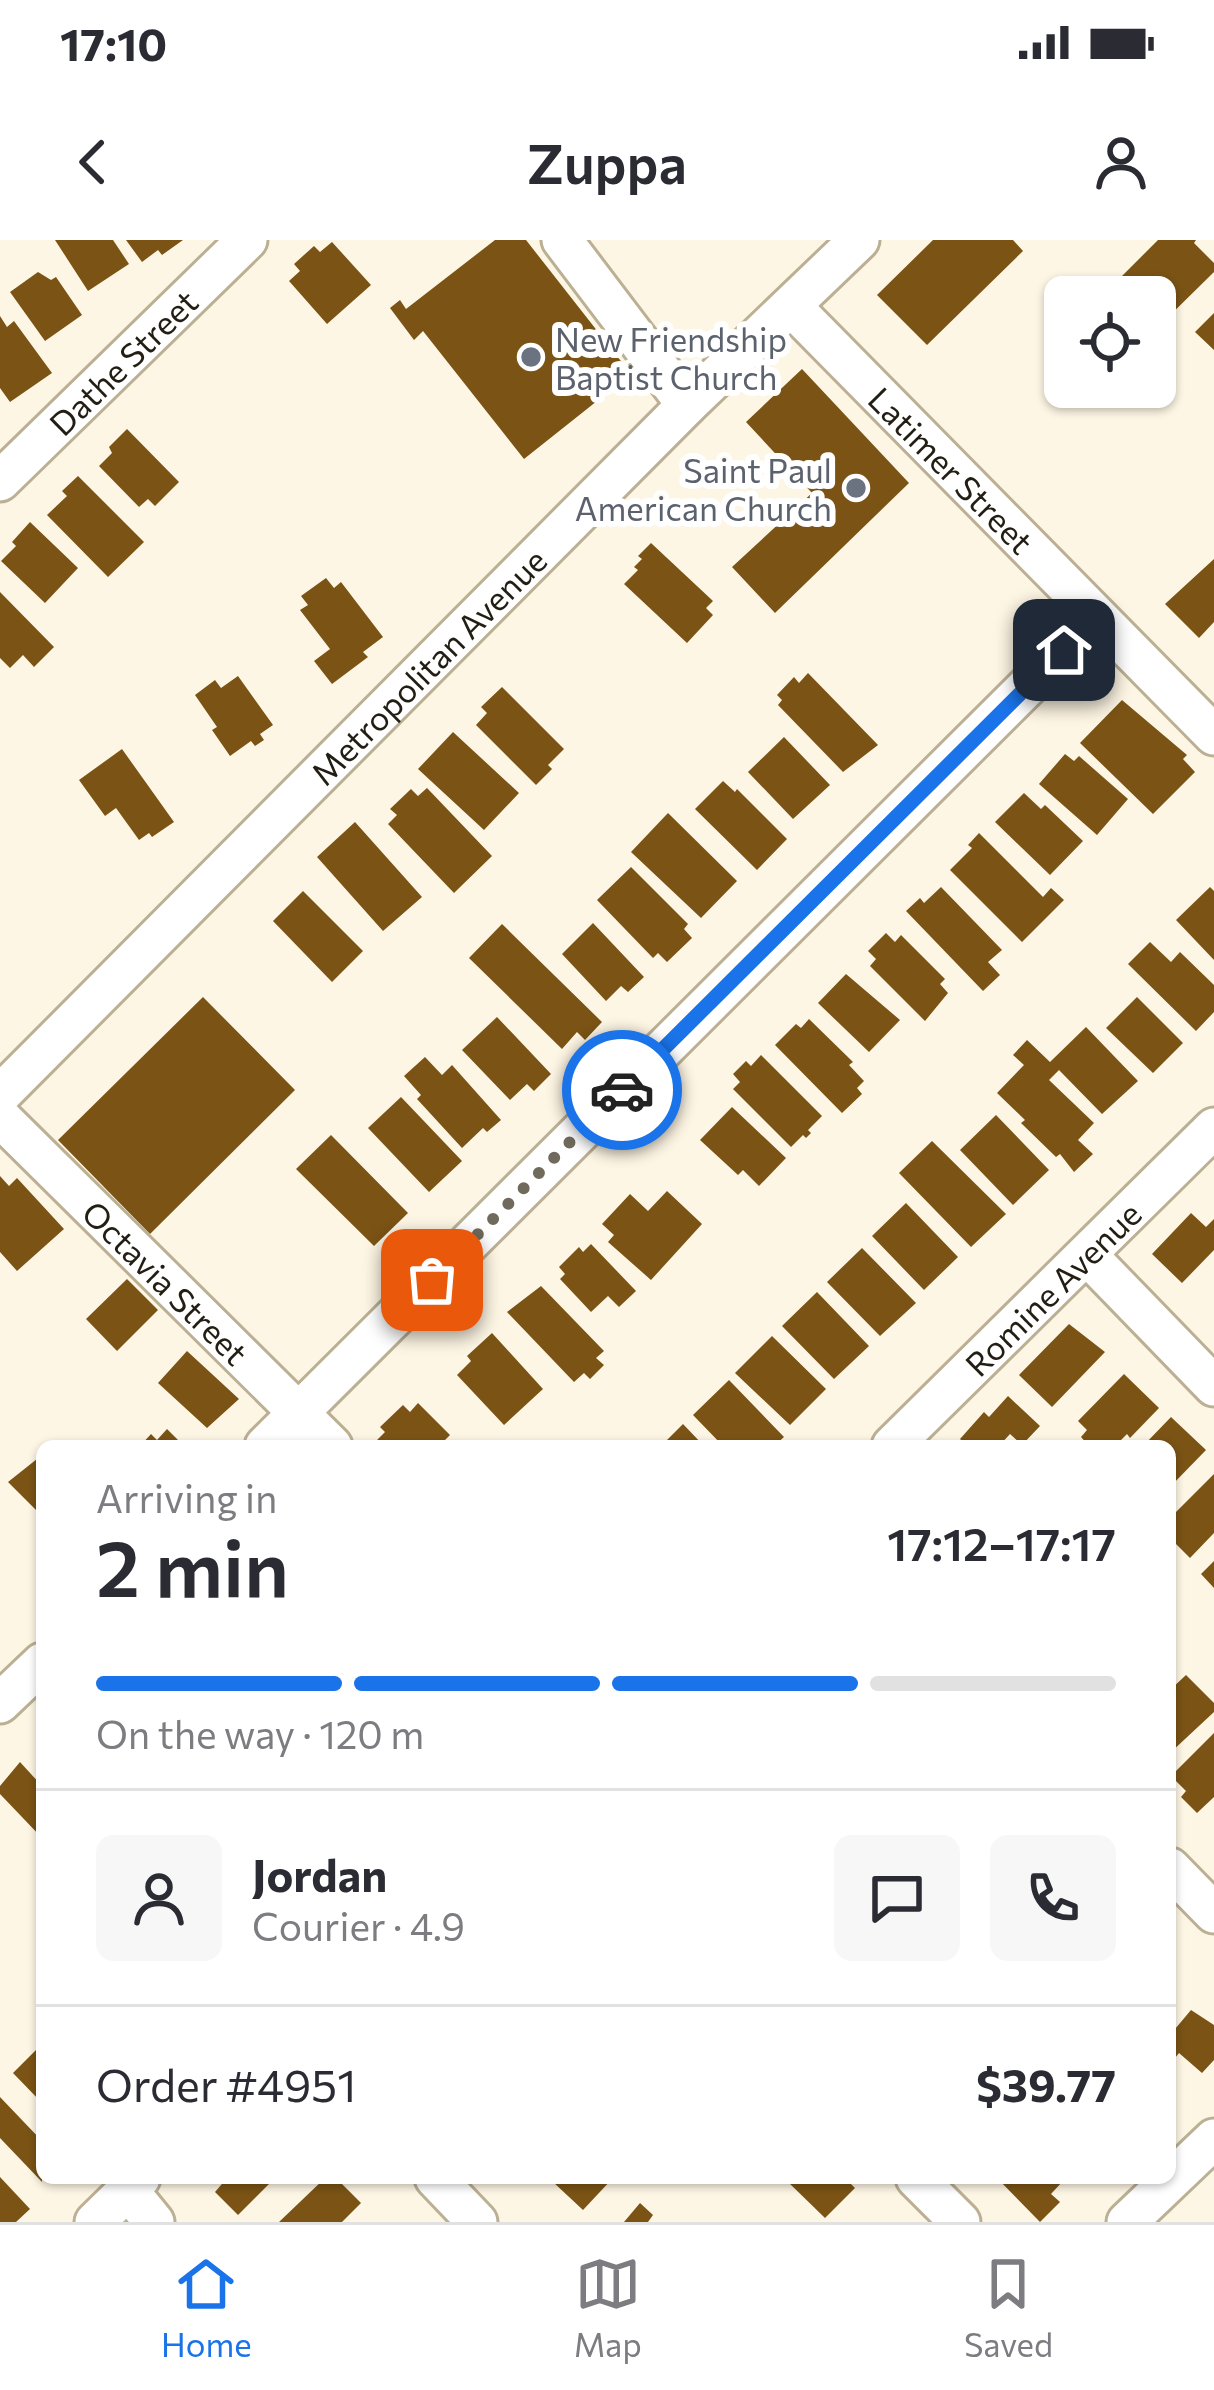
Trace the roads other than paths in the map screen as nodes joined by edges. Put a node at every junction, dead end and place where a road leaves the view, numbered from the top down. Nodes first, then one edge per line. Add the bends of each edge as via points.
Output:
1 (247, 240) edge
2 (562, 240) edge
3 (859, 240) edge
4 (792, 307) junction
5 (687, 405) junction
6 (0, 481) edge
7 (1097, 617) junction
8 (1214, 734) edge
9 (0, 1095) edge
10 (0, 1117) edge
11 (1214, 1128) edge
12 (1088, 1256) junction
13 (1214, 1385) edge
14 (299, 1412) junction
15 (271, 1440) edge
16 (326, 1440) edge
17 (898, 1440) edge
18 (36, 1669) edge
19 (0, 1703) edge
20 (1176, 1874) edge
21 (1214, 1913) edge
22 (1214, 2139) edge
23 (1176, 2175) edge
24 (134, 2184) edge
25 (441, 2184) edge
26 (922, 2184) edge
27 (1166, 2184) edge
28 (95, 2222) edge
29 (154, 2222) edge
30 (477, 2222) edge
31 (960, 2222) edge
32 (1126, 2222) edge

1 - 6 street, Dathe Street
2 - 5 street
3 - 4 street, Metropolitan Avenue
4 - 5 street, Metropolitan Avenue
4 - 7 street, Latimer Street
5 - 9 street, Metropolitan Avenue
7 - 8 street, Latimer Street
7 - 14 street
10 - 14 street, Octavia Street
11 - 12 street, Romine Avenue
12 - 13 street
12 - 17 street, Romine Avenue
14 - 15 street
14 - 16 street, Octavia Street
18 - 19 street
20 - 21 street
22 - 23 street
24 - 28 street
24 - 29 street
25 - 30 street
26 - 31 street
27 - 32 street

